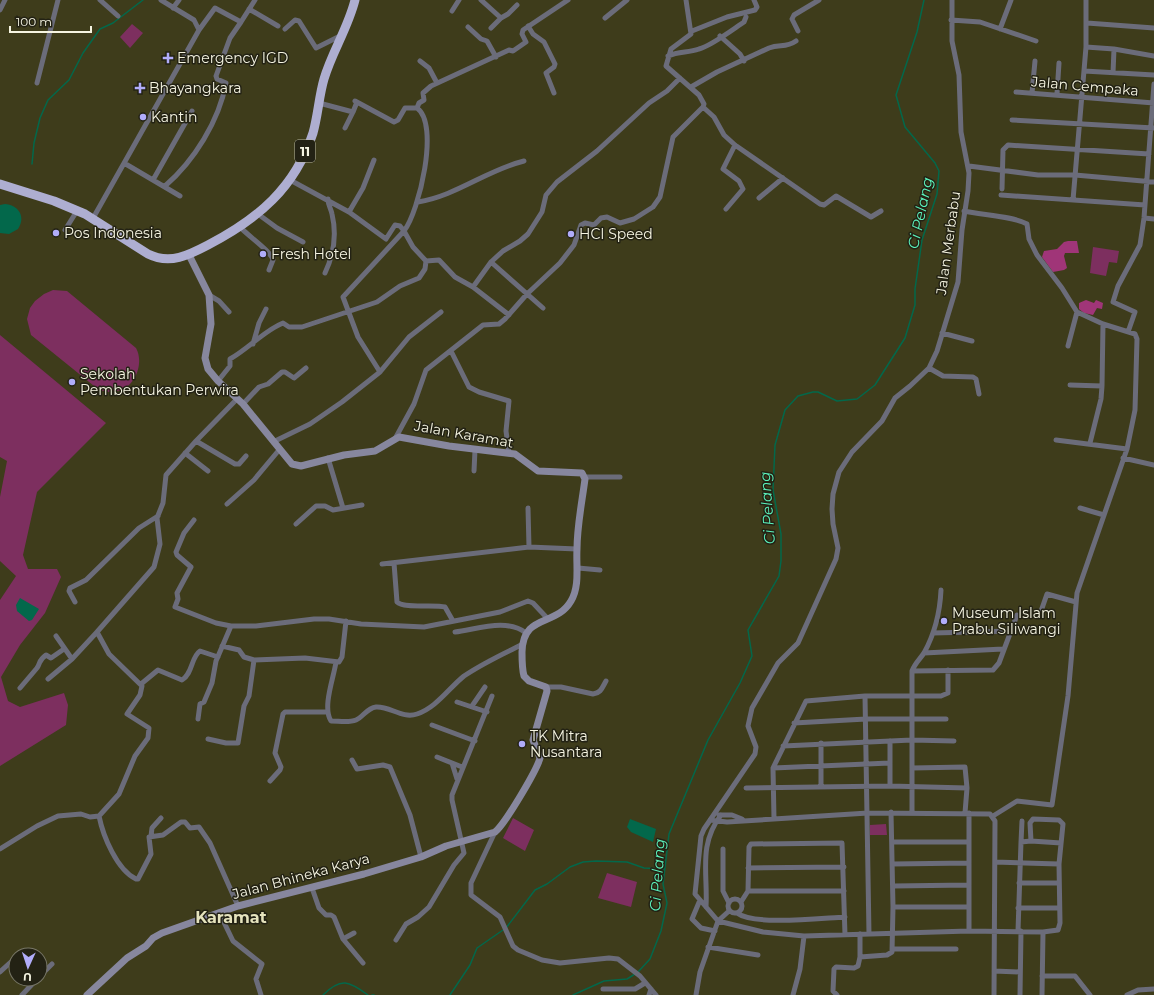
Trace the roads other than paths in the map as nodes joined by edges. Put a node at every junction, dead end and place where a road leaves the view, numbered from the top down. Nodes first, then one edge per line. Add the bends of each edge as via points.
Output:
1 (5, 0) edge
2 (58, 0) edge
3 (100, 0) edge
4 (161, 0) edge
5 (179, 0) edge
6 (255, 0) edge
7 (355, 0) edge
8 (459, 0) edge
9 (481, 0) edge
10 (568, 0) edge
11 (627, 0) edge
12 (686, 0) edge
13 (754, 0) edge
14 (819, 0) edge
15 (952, 0) edge
16 (1011, 0) edge
17 (1086, 0) edge
18 (517, 5) dead end
19 (173, 8) junction
20 (249, 9) junction
21 (0, 10) edge
22 (452, 11) dead end
23 (118, 16) dead end
24 (746, 17) dead end
25 (501, 18) junction
26 (605, 18) dead end
27 (951, 20) junction
28 (241, 22) junction
29 (1087, 23) junction
30 (278, 26) dead end
31 (528, 26) junction
32 (468, 28) dead end
33 (491, 28) dead end
34 (1000, 28) junction
35 (1154, 28) edge
36 (285, 29) dead end
37 (199, 30) junction
38 (692, 31) junction
39 (798, 31) dead end
40 (343, 34) junction
41 (720, 36) junction
42 (796, 41) dead end
43 (1036, 41) dead end
44 (1086, 47) junction
45 (1114, 49) junction
46 (668, 56) junction
47 (1154, 56) edge
48 (496, 57) junction
49 (420, 61) dead end
50 (744, 61) junction
51 (1035, 61) dead end
52 (1059, 63) dead end
53 (1084, 71) junction
54 (1112, 73) junction
55 (1154, 75) edge
56 (680, 78) junction
57 (37, 83) dead end
58 (437, 83) junction
59 (1154, 84) edge
60 (690, 87) junction
61 (1016, 92) dead end
62 (554, 93) dead end
63 (1032, 93) junction
64 (1057, 94) junction
65 (1082, 96) junction
66 (319, 103) junction
67 (1153, 103) edge
68 (703, 107) junction
69 (417, 108) junction
70 (192, 111) dead end
71 (353, 112) junction
72 (1012, 120) dead end
73 (1080, 124) junction
74 (345, 128) dead end
75 (1152, 128) edge
76 (735, 145) junction
77 (1078, 149) junction
78 (1149, 154) junction
79 (374, 160) dead end
80 (524, 161) dead end
81 (124, 163) junction
82 (969, 166) junction
83 (1003, 171) junction
84 (1075, 175) junction
85 (783, 178) junction
86 (153, 180) junction
87 (290, 180) junction
88 (1147, 181) junction
89 (1154, 182) edge
90 (0, 184) edge
91 (165, 186) junction
92 (1002, 189) dead end
93 (0, 190) edge
94 (1001, 195) dead end
95 (180, 196) dead end
96 (759, 198) dead end
97 (328, 199) junction
98 (1073, 200) junction
99 (418, 202) junction
100 (1145, 205) junction
101 (726, 209) dead end
102 (881, 211) dead end
103 (964, 211) junction
104 (349, 212) junction
105 (75, 214) junction
106 (258, 214) junction
107 (1144, 218) junction
108 (1154, 219) edge
109 (92, 220) junction
110 (240, 227) junction
111 (65, 230) dead end
112 (404, 231) junction
113 (303, 242) dead end
114 (189, 255) junction
115 (426, 261) junction
116 (491, 262) junction
117 (269, 270) dead end
118 (325, 273) dead end
119 (473, 286) junction
120 (528, 294) junction
121 (209, 295) junction
122 (543, 308) dead end
123 (266, 309) dead end
124 (229, 312) dead end
125 (349, 312) junction
126 (441, 312) dead end
127 (1077, 312) junction
128 (509, 315) junction
129 (1103, 324) junction
130 (1128, 332) junction
131 (942, 333) junction
132 (972, 340) dead end
133 (252, 345) junction
134 (1068, 346) dead end
135 (451, 351) junction
136 (306, 368) dead end
137 (929, 368) junction
138 (380, 372) junction
139 (218, 381) junction
140 (1070, 385) dead end
141 (1102, 386) junction
142 (979, 394) dead end
143 (240, 401) junction
144 (396, 437) junction
145 (1056, 440) dead end
146 (196, 441) junction
147 (273, 442) junction
148 (1090, 444) junction
149 (1127, 449) junction
150 (279, 450) junction
151 (475, 450) junction
152 (185, 453) junction
153 (509, 453) junction
154 (246, 456) dead end
155 (328, 458) junction
156 (1124, 458) junction
157 (1154, 465) edge
158 (208, 471) dead end
159 (474, 471) dead end
160 (585, 477) junction
161 (620, 477) dead end
162 (227, 504) dead end
163 (362, 505) dead end
164 (343, 508) junction
165 (528, 508) dead end
166 (1080, 508) dead end
167 (1104, 514) junction
168 (158, 516) junction
169 (194, 520) dead end
170 (296, 524) dead end
171 (529, 547) junction
172 (577, 549) junction
173 (394, 563) junction
174 (382, 564) dead end
175 (578, 568) junction
176 (600, 570) dead end
177 (941, 590) dead end
178 (75, 602) dead end
179 (1076, 602) junction
180 (1040, 614) dead end
181 (1017, 615) dead end
182 (548, 619) junction
183 (346, 621) junction
184 (453, 621) junction
185 (231, 626) junction
186 (1011, 631) junction
187 (97, 632) junction
188 (455, 632) dead end
189 (526, 633) junction
190 (933, 633) junction
191 (56, 636) dead end
192 (522, 644) junction
193 (222, 646) junction
194 (64, 649) junction
195 (1003, 649) junction
196 (924, 653) junction
197 (218, 657) junction
198 (72, 659) junction
199 (254, 660) junction
200 (336, 662) junction
201 (948, 670) junction
202 (912, 671) junction
203 (48, 679) dead end
204 (606, 681) dead end
205 (142, 684) junction
206 (485, 687) dead end
207 (546, 687) junction
208 (20, 688) dead end
209 (492, 696) dead end
210 (865, 696) junction
211 (911, 696) junction
212 (458, 702) dead end
213 (472, 706) junction
214 (328, 712) junction
215 (487, 712) junction
216 (198, 719) dead end
217 (866, 719) junction
218 (946, 719) dead end
219 (912, 720) junction
220 (794, 723) junction
221 (432, 724) dead end
222 (208, 739) dead end
223 (912, 740) junction
224 (475, 741) junction
225 (890, 741) junction
226 (954, 741) dead end
227 (866, 742) junction
228 (821, 743) junction
229 (783, 746) junction
230 (437, 757) dead end
231 (352, 760) dead end
232 (452, 763) junction
233 (890, 763) junction
234 (867, 764) junction
235 (462, 766) junction
236 (821, 766) junction
237 (773, 768) junction
238 (912, 768) junction
239 (457, 779) junction
240 (270, 781) dead end
241 (867, 786) junction
242 (890, 786) junction
243 (821, 787) junction
244 (746, 788) dead end
245 (772, 788) junction
246 (912, 788) junction
247 (967, 788) junction
248 (891, 812) junction
249 (912, 812) junction
250 (868, 813) junction
251 (967, 813) junction
252 (714, 814) junction
253 (721, 815) junction
254 (99, 816) junction
255 (993, 816) junction
256 (161, 818) dead end
257 (774, 819) junction
258 (710, 820) junction
259 (743, 820) junction
260 (717, 821) junction
261 (1022, 821) dead end
262 (495, 832) junction
263 (151, 836) junction
264 (462, 841) junction
265 (1031, 841) junction
266 (892, 842) junction
267 (969, 842) junction
268 (1021, 842) junction
269 (1061, 843) junction
270 (0, 849) edge
271 (723, 849) dead end
272 (421, 857) junction
273 (995, 862) junction
274 (1019, 862) junction
275 (969, 863) junction
276 (892, 864) junction
277 (1059, 864) junction
278 (844, 866) junction
279 (748, 868) junction
280 (1058, 882) junction
281 (1019, 883) junction
282 (969, 885) junction
283 (893, 886) junction
284 (312, 888) junction
285 (748, 891) junction
286 (844, 891) junction
287 (700, 900) junction
288 (729, 902) junction
289 (741, 902) junction
290 (238, 906) junction
291 (706, 907) junction
292 (893, 907) junction
293 (969, 908) junction
294 (1018, 908) junction
295 (1059, 908) junction
296 (729, 911) junction
297 (219, 912) junction
298 (737, 913) junction
299 (845, 917) junction
300 (718, 921) junction
301 (969, 930) junction
302 (995, 931) junction
303 (1019, 931) junction
304 (714, 932) junction
305 (1043, 932) junction
306 (354, 933) dead end
307 (893, 933) junction
308 (860, 934) junction
309 (869, 934) junction
310 (845, 935) junction
311 (804, 936) junction
312 (343, 939) junction
313 (396, 940) dead end
314 (708, 947) junction
315 (892, 949) junction
316 (956, 949) dead end
317 (758, 955) dead end
318 (860, 957) junction
319 (363, 963) dead end
320 (52, 964) dead end
321 (8, 965) edge
322 (48, 968) edge
323 (994, 971) junction
324 (0, 972) edge
325 (1020, 972) junction
326 (1042, 976) junction
327 (645, 983) junction
328 (30, 987) edge
329 (603, 989) dead end
330 (651, 989) junction
331 (1154, 989) edge
332 (22, 995) edge
333 (87, 995) edge
334 (261, 995) edge
335 (649, 995) edge
336 (656, 995) edge
337 (696, 995) edge
338 (793, 995) edge
339 (838, 995) edge
340 (994, 995) edge
341 (1020, 995) edge
342 (1042, 995) edge
343 (1090, 995) edge
344 (1127, 995) edge

1 - 21 street
2 - 57 street
3 - 23 street
4 - 19 street
5 - 19 street
6 - 20 street
7 - 40 highway, 11
8 - 22 street
9 - 25 street
10 - 31 street
11 - 26 street
12 - 38 street
13 - 38 street via 757,7 755,10 727,16
14 - 39 street via 794,15 792,19
15 - 27 street, Jalan Merbabu
16 - 34 street
17 - 29 street
18 - 25 street
19 - 37 street via 194,20
20 - 28 street
20 - 30 street
24 - 41 street via 744,22
25 - 33 street
27 - 34 street via 980,22
27 - 82 street, Jalan Merbabu via 959,76 961,132
28 - 37 street via 215,8
28 - 91 street via 230,38 216,76 226,84 217,114 196,150
29 - 35 street
29 - 44 street
31 - 48 street via 522,32 526,44
31 - 62 street via 533,34 544,42 555,64 546,73
32 - 48 street via 487,41
34 - 43 street
36 - 40 street via 296,20 299,21 316,48
37 - 81 street
38 - 46 street via 689,38 671,49
40 - 66 highway, 11 via 324,80
41 - 46 street via 706,47 676,52
41 - 50 street
42 - 50 street via 787,46 772,47
44 - 45 street
44 - 53 street
45 - 47 street
45 - 54 street
46 - 56 street via 666,66
48 - 58 street
49 - 58 street via 429,68
50 - 60 street via 712,74
51 - 63 street
52 - 64 street
53 - 54 street
53 - 65 street
54 - 55 street
56 - 60 street
56 - 116 street via 667,91 648,103 597,151 557,182 546,195 542,212 524,238
58 - 69 street via 423,93 424,100
59 - 67 street
60 - 68 street via 702,98
61 - 63 street, Jalan Cempaka
63 - 64 street, Jalan Cempaka
64 - 65 street, Jalan Cempaka
65 - 67 street, Jalan Cempaka
65 - 73 street
66 - 71 street
66 - 87 highway, 11 via 312,134
67 - 75 street
68 - 76 street
68 - 120 street via 673,137 660,197 654,207 628,222 620,223 607,217 594,224 583,224 568,253
69 - 71 street via 405,108 394,122 356,102
69 - 99 street via 423,117 427,140 426,162
70 - 86 street
71 - 74 street
72 - 73 street
73 - 75 street
73 - 77 street
75 - 78 street
76 - 85 street
76 - 101 street via 723,169 739,181 743,189
77 - 78 street
77 - 83 street via 1008,145 1003,150
77 - 84 street
78 - 88 street
79 - 104 street via 363,188
80 - 99 street via 437,198
81 - 86 street
81 - 109 street
82 - 83 street
82 - 103 street, Jalan Merbabu
83 - 84 street via 1038,175
83 - 92 street
84 - 88 street
84 - 98 street
85 - 96 street
85 - 102 street via 822,204 836,196 871,217
86 - 91 street
87 - 97 street
87 - 106 highway, 11
88 - 89 street
88 - 100 street
90 - 109 highway, 11 via 54,201 85,214
91 - 95 street
93 - 105 highway, 11
94 - 98 street
97 - 104 street
97 - 118 street via 332,213 334,243
98 - 100 street
99 - 112 street
100 - 107 street
103 - 127 street via 1016,219 1026,224 1029,239 1037,255
103 - 131 street, Jalan Merbabu via 958,282
104 - 112 street via 386,239 395,225
105 - 109 highway, 11
105 - 111 street
106 - 110 highway, 11
106 - 113 street
107 - 108 street
107 - 130 street via 1139,248 1118,286 1113,302 1135,311
109 - 114 highway, 11 via 153,256 172,259
110 - 114 highway, 11
110 - 117 street via 272,254 273,260
112 - 115 street via 413,247
112 - 125 street via 344,294
114 - 121 street, Jalan Karamat
115 - 119 street via 439,260 455,277
115 - 125 street via 425,270 419,278 400,286 377,302
116 - 119 street
116 - 120 street
119 - 128 street
120 - 122 street
120 - 128 street
121 - 124 street
121 - 139 street, Jalan Karamat via 211,328 205,361
123 - 133 street
125 - 133 street via 302,327 282,323
125 - 138 street via 358,337
126 - 138 street via 409,337
127 - 129 street
127 - 134 street
128 - 135 street via 499,324 484,325
129 - 130 street
129 - 141 street
130 - 149 street via 1136,335 1137,339 1135,410
131 - 132 street
131 - 137 street, Jalan Merbabu
133 - 139 street via 230,359 230,366
135 - 144 street via 425,373 414,404
135 - 153 street via 469,387 509,401 506,431
136 - 143 street via 294,378 282,372
137 - 142 street via 943,376 973,377 976,379
137 - 252 street, Jalan Merbabu via 895,398 882,421 852,452 839,472 832,509 838,548 836,559 798,643 778,663 752,708 748,726 756,747 755,754
138 - 147 street via 315,421
139 - 143 street, Jalan Karamat
140 - 141 street
141 - 148 street
143 - 146 street
143 - 147 street, Jalan Karamat
144 - 151 street, Jalan Karamat
144 - 155 street, Jalan Karamat via 375,451
145 - 148 street
146 - 152 street
146 - 154 street via 235,464 239,464
147 - 150 street, Jalan Karamat
148 - 149 street
149 - 156 street
150 - 155 street, Jalan Karamat via 294,466
150 - 162 street via 254,480
151 - 153 street, Jalan Karamat
151 - 159 street
152 - 158 street
152 - 168 street via 165,478 166,492
153 - 160 street, Jalan Karamat via 515,454 538,471 579,473
155 - 164 street
156 - 157 street
156 - 167 street
160 - 161 street
160 - 172 street
163 - 164 street
164 - 170 street via 332,510 325,506 316,506
165 - 171 street
166 - 167 street
167 - 179 street via 1081,579
168 - 178 street via 139,528 92,574 70,588
168 - 187 street via 160,544 154,567
169 - 185 street via 184,533 176,552 191,567 177,593 175,607
171 - 172 street
171 - 173 street
172 - 175 street
173 - 174 street
173 - 184 street via 397,602 404,605 445,607
175 - 176 street
175 - 182 street via 572,600 560,613
177 - 190 street
179 - 180 street via 1047,594
179 - 255 street via 1068,696 1052,805 1018,801
181 - 186 street
182 - 184 street via 528,601 500,612
182 - 189 street via 534,624
183 - 184 street via 424,627
183 - 185 street via 314,619 270,625
183 - 200 street via 342,660
185 - 193 street
186 - 190 street
186 - 195 street
187 - 198 street
187 - 205 street via 109,654
188 - 189 street via 513,625
189 - 192 street
190 - 196 street
191 - 194 street
192 - 207 street via 524,676 529,681
192 - 214 street via 506,650 465,676 429,708 417,715 404,715 376,707 352,722 332,721
193 - 197 street
193 - 199 street via 239,650 244,657
194 - 198 street
194 - 208 street via 51,658 46,655 40,659 38,667
195 - 196 street
195 - 201 street via 999,663 993,670
196 - 202 street
197 - 205 street via 200,651 189,674 182,680 158,670
197 - 216 street via 212,683 204,702 200,704
198 - 203 street
199 - 200 street via 305,658
199 - 222 street via 238,743
200 - 214 street
201 - 202 street
201 - 211 street via 946,695
202 - 211 street
204 - 207 street via 598,694 561,687
205 - 254 street via 140,695 128,714 147,726 149,736 134,756 119,794
206 - 213 street
207 - 262 street via 547,695 533,743 540,760 508,816
209 - 215 street
210 - 211 street
210 - 217 street
210 - 220 street via 808,700
211 - 219 street
212 - 213 street
213 - 215 street
214 - 240 street via 283,714 275,754 281,767
215 - 224 street
217 - 219 street
217 - 220 street
217 - 227 street
218 - 219 street
219 - 223 street
220 - 229 street
221 - 224 street
223 - 225 street
223 - 226 street
223 - 238 street
224 - 235 street
225 - 227 street
225 - 233 street
227 - 228 street
227 - 234 street
228 - 229 street
228 - 236 street
229 - 237 street
230 - 232 street
231 - 272 street via 357,769 382,765 390,767 410,815
232 - 235 street
232 - 239 street
233 - 234 street
233 - 242 street
234 - 236 street
234 - 241 street
235 - 239 street
236 - 237 street
236 - 243 street
237 - 245 street
238 - 246 street
238 - 247 street via 964,766
239 - 264 street via 452,800
241 - 242 street
241 - 243 street
241 - 250 street
242 - 246 street
243 - 245 street
244 - 245 street
245 - 257 street
246 - 247 street
246 - 249 street
247 - 251 street
248 - 249 street
248 - 250 street
248 - 266 street
249 - 251 street
250 - 257 street
250 - 309 street
251 - 255 street via 987,813
251 - 267 street
252 - 253 street
252 - 258 street, Jalan Merbabu
253 - 259 street via 732,815
253 - 260 street
254 - 263 street via 109,848 134,879 138,878 150,858
254 - 270 street via 58,816
255 - 273 street
256 - 263 street via 152,828
257 - 259 street
258 - 260 street
258 - 287 street, Jalan Merbabu via 699,842 694,890
259 - 260 street
260 - 291 street via 707,841
261 - 268 street
262 - 264 street, Jalan Bhineka Karya
262 - 327 street via 470,889 474,898 496,913 513,946 542,960 570,964 615,958 640,976
263 - 290 street via 163,835 181,822 186,822 190,828 199,827 210,843
264 - 272 street, Jalan Bhineka Karya
264 - 313 street via 464,853 432,903 418,917 406,924
265 - 268 street
265 - 269 street
265 - 269 street via 1032,820 1048,819 1062,822
266 - 267 street
266 - 276 street
267 - 275 street
268 - 274 street
269 - 277 street
271 - 288 street via 723,891
272 - 284 street, Jalan Bhineka Karya
273 - 274 street
273 - 302 street
274 - 277 street
274 - 281 street
275 - 276 street
275 - 282 street
276 - 283 street
277 - 280 street
278 - 279 street
278 - 279 street via 842,843 753,843 750,845
278 - 286 street
279 - 285 street
280 - 281 street
280 - 295 street
281 - 294 street
282 - 283 street
282 - 293 street
283 - 292 street
284 - 290 street, Jalan Bhineka Karya
284 - 312 street via 319,908 326,915 334,917
285 - 286 street
285 - 289 street
286 - 299 street
287 - 291 street, Jalan Merbabu
287 - 304 street via 692,919 700,928
288 - 289 street via 736,899
288 - 296 street
289 - 298 street via 743,908
290 - 297 street, Jalan Bhineka Karya
291 - 300 street, Jalan Merbabu
292 - 293 street
292 - 307 street
293 - 301 street
294 - 295 street
294 - 303 street
295 - 305 street via 1058,930
296 - 298 street
296 - 300 street
297 - 333 street, Jalan Bhineka Karya via 157,935 146,946 127,958
297 - 334 street via 233,941 262,964 256,979
298 - 299 street via 747,918 772,920
299 - 310 street
300 - 304 street
300 - 311 street via 763,932
301 - 302 street
301 - 307 street
302 - 303 street
302 - 323 street
303 - 305 street
303 - 325 street
304 - 314 street
305 - 326 street
306 - 312 street
307 - 309 street
307 - 315 street
308 - 309 street
308 - 310 street
308 - 318 street
310 - 311 street
311 - 338 street
312 - 319 street
314 - 317 street
314 - 337 street
315 - 316 street
315 - 318 street via 889,955
318 - 339 street via 856,967 834,968 833,991
320 - 322 street
321 - 324 street
323 - 325 street
323 - 340 street
325 - 341 street
326 - 342 street
326 - 343 street via 1075,976
327 - 329 street via 635,989
327 - 330 street
328 - 332 street
330 - 335 street
330 - 336 street
331 - 344 street via 1138,990

